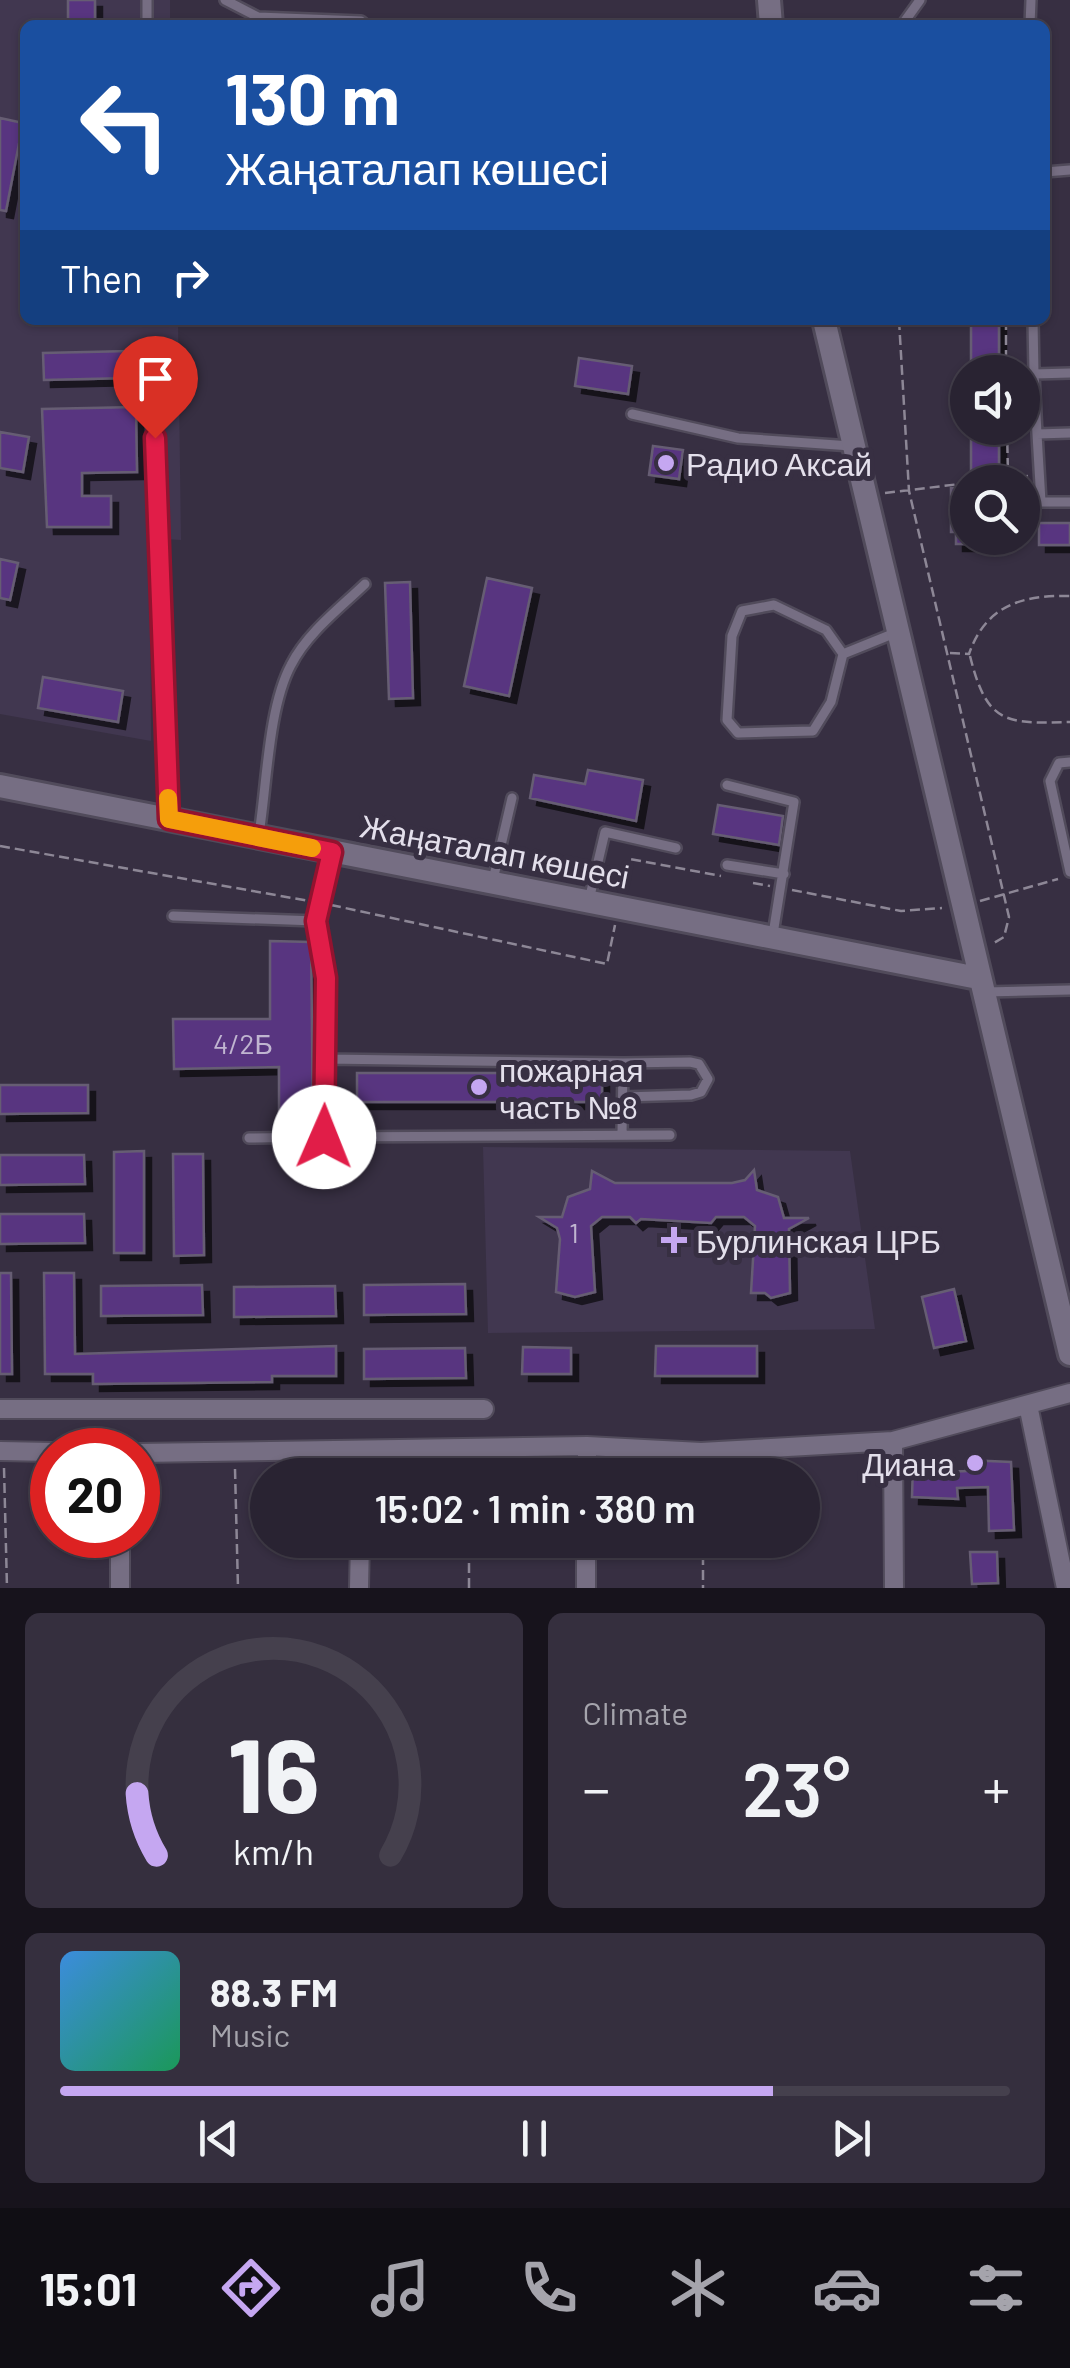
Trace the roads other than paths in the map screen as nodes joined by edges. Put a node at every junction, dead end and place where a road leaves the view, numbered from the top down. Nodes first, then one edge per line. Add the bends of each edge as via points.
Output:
1 (225, 0) edge
2 (255, 20) edge
3 (825, 325) edge
4 (1032, 325) edge
5 (1033, 355) edge
6 (153, 371) dead end
7 (1070, 373) edge
8 (1040, 374) edge
9 (632, 414) dead end
10 (1070, 433) edge
11 (1040, 434) edge
12 (1038, 445) edge
13 (852, 446) junction
14 (1070, 502) edge
15 (365, 584) dead end
16 (895, 633) junction
17 (843, 654) junction
18 (1070, 762) edge
19 (726, 785) dead end
20 (0, 786) edge
21 (512, 798) dead end
22 (169, 819) junction
23 (1066, 834) edge
24 (259, 837) junction
25 (676, 848) dead end
26 (332, 852) junction
27 (727, 864) dead end
28 (1070, 872) edge
29 (784, 874) junction
30 (493, 882) junction
31 (589, 901) junction
32 (172, 916) dead end
33 (316, 921) junction
34 (772, 937) junction
35 (978, 975) junction
36 (1070, 990) edge
37 (326, 1059) junction
38 (623, 1064) junction
39 (622, 1098) junction
40 (622, 1135) junction
41 (670, 1135) dead end
42 (324, 1137) junction
43 (248, 1138) dead end
44 (1070, 1354) edge
45 (1070, 1393) edge
46 (1028, 1405) junction
47 (0, 1409) edge
48 (484, 1409) dead end
49 (893, 1441) junction
50 (587, 1446) junction
51 (2, 1451) edge
52 (361, 1451) junction
53 (30, 1452) edge
54 (160, 1453) edge
55 (361, 1458) edge
56 (587, 1458) edge
57 (120, 1558) edge
58 (360, 1558) edge
59 (586, 1558) edge
60 (120, 1588) edge
61 (359, 1588) edge
62 (586, 1588) edge
63 (894, 1588) edge
64 (1066, 1588) edge

1 - 2 lane
3 - 13 main road
4 - 5 lane
6 - 22 lane
7 - 8 lane
9 - 13 lane via 738,438
10 - 11 lane
12 - 14 lane via 1041,502
13 - 16 main road
15 - 24 lane via 291,664
16 - 17 lane
16 - 35 main road
17 - 17 lane via 832,702 813,731 738,733 726,720 732,636 742,611 774,604 826,630
18 - 23 lane via 1060,763 1050,781
19 - 29 lane via 794,802
20 - 22 main road, Жаңаталап көшесі
21 - 30 lane
22 - 24 main road, Жаңаталап көшесі
23 - 28 lane
24 - 26 main road, Жаңаталап көшесі
25 - 31 lane via 605,832
26 - 30 main road, Жаңаталап көшесі
26 - 33 lane
27 - 29 lane
29 - 34 lane
30 - 31 main road, Жаңаталап көшесі
31 - 34 main road, Жаңаталап көшесі
32 - 33 lane
33 - 37 lane via 326,978
34 - 35 main road, Жаңаталап көшесі
35 - 36 lane
35 - 44 main road
37 - 38 lane
37 - 42 lane
38 - 39 lane
38 - 39 lane via 699,1064 708,1079 691,1095
39 - 40 lane
40 - 41 lane
40 - 42 lane
42 - 43 lane
45 - 46 street
46 - 49 street
46 - 64 street
47 - 48 street
49 - 50 street via 702,1452
49 - 63 street
50 - 52 street
50 - 56 street
51 - 53 street
52 - 54 street
52 - 55 street
57 - 60 street
58 - 61 street
59 - 62 street

